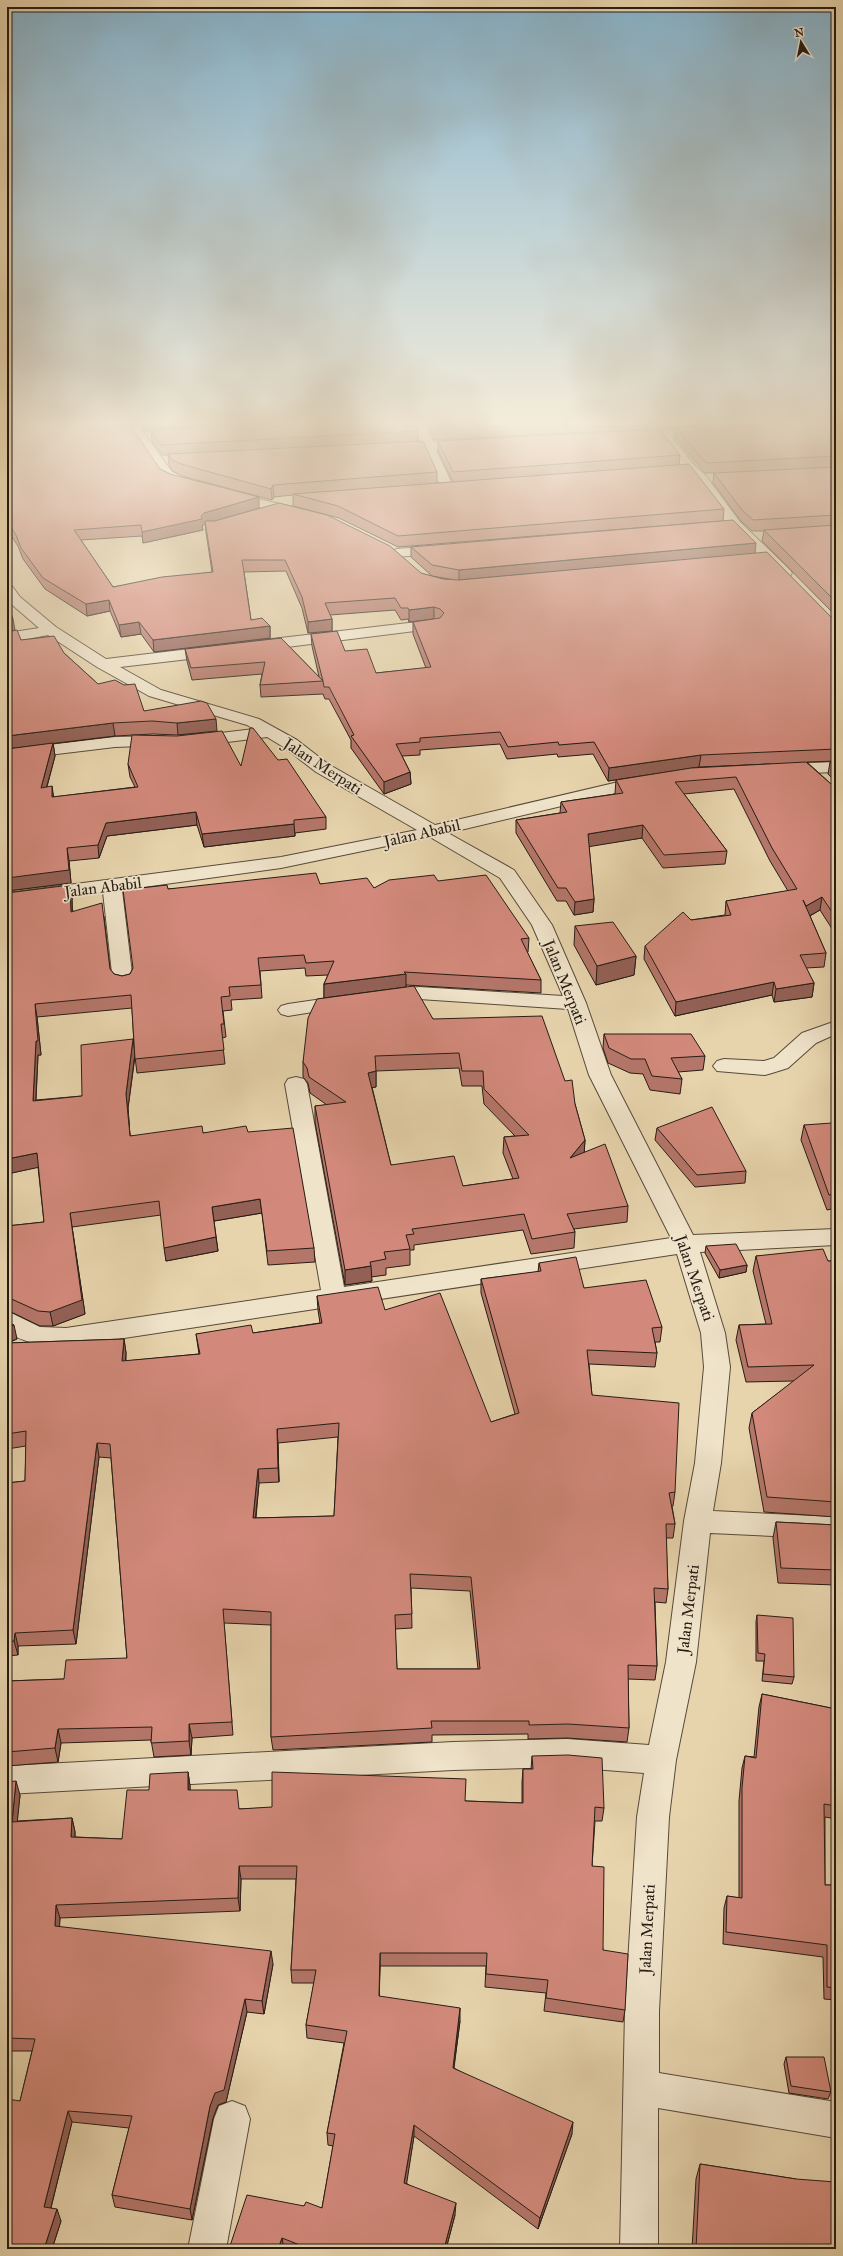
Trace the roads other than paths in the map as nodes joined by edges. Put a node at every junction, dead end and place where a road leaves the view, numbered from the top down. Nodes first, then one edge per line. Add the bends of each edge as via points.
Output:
1 (742, 531) edge
2 (764, 536) edge
3 (748, 537) junction
4 (381, 546) edge
5 (457, 548) edge
6 (396, 553) junction
7 (768, 558) junction
8 (753, 559) edge
9 (408, 564) edge
10 (793, 582) edge
11 (7, 589) edge
12 (434, 626) edge
13 (51, 630) junction
14 (7, 638) edge
15 (103, 664) junction
16 (269, 732) junction
17 (7, 755) edge
18 (836, 767) edge
19 (768, 769) edge
20 (810, 769) junction
21 (661, 778) edge
22 (826, 782) edge
23 (430, 832) junction
24 (112, 885) junction
25 (7, 899) edge
26 (122, 982) edge
27 (576, 1003) junction
28 (288, 1010) dead end
29 (836, 1027) edge
30 (724, 1066) dead end
31 (296, 1084) dead end
32 (836, 1237) edge
33 (686, 1244) junction
34 (334, 1298) junction
35 (7, 1320) edge
36 (698, 1521) junction
37 (836, 1528) edge
38 (661, 1760) junction
39 (7, 1780) edge
40 (643, 2088) junction
41 (232, 2119) dead end
42 (836, 2120) edge
43 (207, 2249) edge
44 (639, 2249) edge

1 - 3 street
2 - 3 street
3 - 7 street
4 - 6 street
5 - 6 street
6 - 9 street
7 - 8 street
7 - 10 street
11 - 13 street, Jalan Merpati via 15,600
12 - 15 street
13 - 14 street
13 - 15 street, Jalan Merpati
15 - 16 street, Jalan Merpati via 155,693 234,715 253,722
16 - 17 street via 178,742 114,742
16 - 23 street, Jalan Merpati via 291,744 322,768
18 - 20 street
19 - 20 street
20 - 22 street
21 - 23 street, Jalan Ababil via 546,802
23 - 24 street, Jalan Ababil via 258,867
23 - 27 street, Jalan Merpati via 507,874 542,925
24 - 25 street, Jalan Ababil
24 - 26 street
27 - 28 street via 419,993
27 - 33 street, Jalan Merpati via 600,1075
29 - 30 street via 809,1038 781,1063 765,1068
31 - 34 street
32 - 33 street
33 - 34 street
33 - 36 street, Jalan Merpati via 713,1333 717,1367 708,1463
34 - 35 street via 51,1338 35,1337
36 - 37 street
36 - 38 street, Jalan Merpati via 681,1662
38 - 39 street via 567,1753 453,1756
38 - 40 street, Jalan Merpati via 653,1825 642,2011
40 - 42 street
40 - 44 street, Jalan Merpati
41 - 43 street

